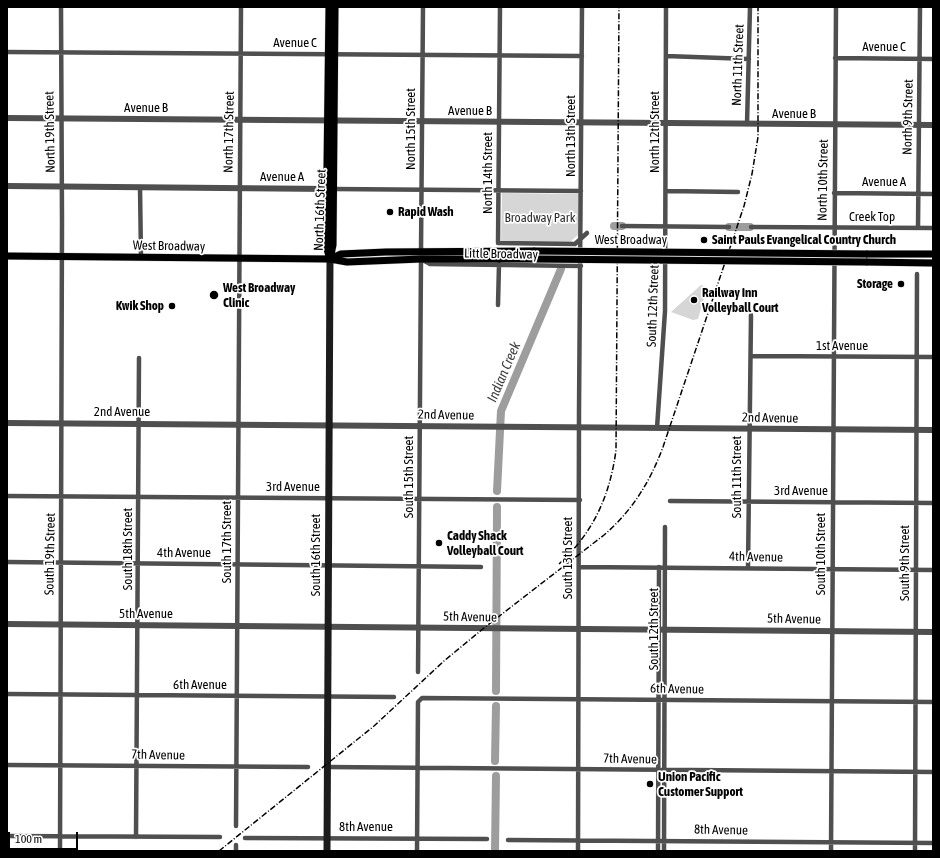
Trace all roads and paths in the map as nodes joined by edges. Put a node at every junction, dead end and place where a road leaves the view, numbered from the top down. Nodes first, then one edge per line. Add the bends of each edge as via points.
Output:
1 (61, 7) edge
2 (241, 7) edge
3 (329, 7) edge
4 (335, 7) edge
5 (423, 7) edge
6 (500, 7) edge
7 (582, 7) edge
8 (666, 7) edge
9 (750, 7) edge
10 (836, 7) edge
11 (920, 7) edge
12 (7, 52) edge
13 (61, 52) junction
14 (241, 54) junction
15 (331, 54) junction
16 (422, 55) junction
17 (500, 56) junction
18 (582, 56) junction
19 (666, 56) junction
20 (835, 58) junction
21 (919, 58) junction
22 (749, 59) junction
23 (933, 59) edge
24 (7, 118) edge
25 (61, 119) junction
26 (241, 120) junction
27 (326, 120) junction
28 (335, 121) junction
29 (422, 121) junction
30 (499, 122) junction
31 (582, 123) junction
32 (666, 123) junction
33 (747, 124) junction
34 (835, 125) junction
35 (919, 125) junction
36 (933, 125) edge
37 (7, 186) edge
38 (62, 187) junction
39 (140, 188) junction
40 (239, 188) junction
41 (330, 189) junction
42 (421, 190) junction
43 (499, 190) junction
44 (581, 191) junction
45 (666, 191) junction
46 (738, 192) dead end
47 (834, 193) junction
48 (918, 194) junction
49 (933, 194) edge
50 (622, 226) dead end
51 (665, 226) junction
52 (729, 227) dead end
53 (751, 227) dead end
54 (834, 228) junction
55 (918, 228) junction
56 (933, 228) edge
57 (587, 233) dead end
58 (581, 238) junction
59 (933, 254) edge
60 (421, 255) junction
61 (7, 256) edge
62 (62, 257) junction
63 (141, 257) junction
64 (665, 257) joint
65 (239, 258) junction
66 (833, 258) joint
67 (330, 259) junction
68 (933, 263) edge
69 (499, 264) junction
70 (581, 266) junction
71 (917, 274) dead end
72 (498, 305) dead end
73 (751, 314) dead end
74 (751, 356) junction
75 (833, 357) junction
76 (917, 357) junction
77 (139, 358) dead end
78 (933, 358) edge
79 (7, 422) edge
80 (62, 423) junction
81 (139, 423) junction
82 (239, 424) junction
83 (329, 425) junction
84 (420, 426) junction
85 (579, 427) junction
86 (657, 428) junction
87 (748, 429) junction
88 (832, 429) junction
89 (916, 430) junction
90 (933, 430) edge
91 (7, 496) edge
92 (62, 496) junction
93 (139, 497) junction
94 (238, 497) junction
95 (329, 498) junction
96 (420, 498) junction
97 (580, 500) junction
98 (670, 501) dead end
99 (748, 501) junction
100 (832, 502) junction
101 (916, 503) junction
102 (933, 503) edge
103 (665, 527) dead end
104 (7, 562) edge
105 (61, 563) junction
106 (139, 563) junction
107 (238, 564) junction
108 (328, 565) junction
109 (419, 565) junction
110 (481, 567) dead end
111 (579, 567) junction
112 (659, 567) junction
113 (665, 567) junction
114 (748, 568) junction
115 (832, 569) junction
116 (916, 569) junction
117 (933, 570) edge
118 (7, 624) edge
119 (60, 624) junction
120 (138, 625) junction
121 (237, 626) junction
122 (328, 626) junction
123 (418, 627) junction
124 (579, 628) junction
125 (662, 629) junction
126 (832, 631) junction
127 (916, 632) junction
128 (933, 632) edge
129 (418, 672) dead end
130 (7, 694) edge
131 (60, 695) junction
132 (138, 695) junction
133 (237, 696) junction
134 (328, 697) junction
135 (394, 697) dead end
136 (579, 699) junction
137 (658, 700) junction
138 (664, 700) junction
139 (831, 701) junction
140 (916, 702) junction
141 (933, 702) edge
142 (7, 765) edge
143 (59, 765) junction
144 (137, 766) junction
145 (237, 767) junction
146 (308, 767) dead end
147 (327, 768) junction
148 (418, 768) junction
149 (578, 769) junction
150 (658, 770) junction
151 (664, 770) junction
152 (831, 772) junction
153 (915, 772) junction
154 (933, 772) edge
155 (236, 826) dead end
156 (7, 836) edge
157 (60, 836) junction
158 (136, 837) junction
159 (220, 838) dead end
160 (245, 838) dead end
161 (327, 838) junction
162 (418, 839) junction
163 (487, 840) dead end
164 (508, 840) dead end
165 (578, 840) junction
166 (661, 841) junction
167 (831, 842) junction
168 (915, 843) junction
169 (933, 843) edge
170 (236, 844) dead end
171 (60, 851) edge
172 (236, 851) edge
173 (327, 851) edge
174 (417, 851) edge
175 (578, 851) edge
176 (658, 851) edge
177 (664, 851) edge
178 (831, 851) edge
179 (915, 851) edge

1 - 13 street, North 19th Street
2 - 14 street, North 17th Street
3 - 15 main road, North 16th Street
4 - 15 main road, North 16th Street
5 - 16 street, North 15th Street
6 - 17 street, North 14th Street
7 - 18 street, North 13th Street
8 - 19 street, North 12th Street
9 - 22 street, North 11th Street
10 - 20 street, North 10th Street
11 - 21 street, North 9th Street
12 - 13 street, Avenue C
13 - 14 street, Avenue C
13 - 25 street, North 19th Street
14 - 15 street, Avenue C
14 - 26 street, North 17th Street
15 - 16 street, Avenue C
15 - 27 main road, North 16th Street
15 - 28 main road, North 16th Street
16 - 17 street, Avenue C
16 - 29 street, North 15th Street
17 - 18 street, Avenue C
17 - 30 street, North 14th Street
18 - 31 street, North 13th Street
19 - 22 street
19 - 32 street, North 12th Street
20 - 21 street, Avenue C
20 - 34 street, North 10th Street
21 - 23 street, Avenue C
21 - 35 street, North 9th Street
22 - 33 street, North 11th Street
24 - 25 street, Avenue B
25 - 26 street, Avenue B
25 - 38 street, North 19th Street
26 - 27 street, Avenue B
26 - 40 street, North 17th Street
27 - 28 street, Avenue B
27 - 41 main road, North 16th Street
28 - 29 street, Avenue B
28 - 41 main road, North 16th Street
29 - 30 street, Avenue B
29 - 42 street, North 15th Street
30 - 31 street, Avenue B
30 - 43 street, North 14th Street
31 - 32 street, Avenue B
31 - 44 street, North 13th Street
32 - 33 street, Avenue B
32 - 45 street, North 12th Street
33 - 34 street, Avenue B
34 - 35 street, Avenue B
34 - 47 street, North 10th Street
35 - 36 street, Avenue B
35 - 48 street, North 9th Street
37 - 38 street, Avenue A
38 - 39 street, Avenue A
38 - 62 street, North 19th Street
39 - 40 street, Avenue A
39 - 63 street
40 - 41 street, Avenue A
40 - 65 street, North 17th Street
41 - 42 street, Avenue A
41 - 67 main road, North 16th Street via 333,245
42 - 43 street, Avenue A
42 - 60 street, North 15th Street
43 - 44 street, Avenue A
43 - 58 street, North 14th Street via 498,243 575,244
44 - 58 street, North 13th Street
45 - 46 street
45 - 51 street, North 12th Street
47 - 48 street, Avenue A
47 - 54 street, North 10th Street
48 - 49 street, Avenue A
48 - 55 street, North 9th Street
50 - 51 street
51 - 52 street
51 - 64 street, North 12th Street
53 - 54 street, Creek Top
54 - 55 street, Creek Top
54 - 66 street, North 10th Street
55 - 56 street, Creek Top
57 - 58 street
58 - 70 street, North 13th Street
59 - 60 main road, West Broadway, bridge via 535,251
60 - 67 main road, West Broadway via 341,254
60 - 68 main road, West Broadway, bridge via 535,259
60 - 69 street, Little Broadway via 430,264
60 - 84 street, South 15th Street
61 - 62 main road, West Broadway
62 - 63 main road, West Broadway
62 - 80 street, South 19th Street
63 - 65 main road, West Broadway
64 - 86 street, South 12th Street via 665,311
65 - 67 main road, West Broadway
65 - 82 street, South 17th Street
66 - 75 street, South 10th Street
67 - 83 main road, South 16th Street
69 - 70 street, Little Broadway
69 - 72 street
70 - 85 street, South 13th Street
71 - 76 street, South 9th Street
73 - 74 street, South 11th Street
74 - 75 street, 1st Avenue
74 - 87 street, South 11th Street
75 - 76 street, 1st Avenue
75 - 88 street, South 10th Street
76 - 78 street, 1st Avenue
76 - 89 street, South 9th Street
77 - 81 street, South 18th Street
79 - 80 street, 2nd Avenue
80 - 81 street, 2nd Avenue
80 - 92 street, South 19th Street
81 - 82 street, 2nd Avenue
81 - 93 street, South 18th Street
82 - 83 street, 2nd Avenue
82 - 94 street, South 17th Street
83 - 84 street, 2nd Avenue
83 - 95 main road, South 16th Street
84 - 85 street, 2nd Avenue
84 - 96 street, South 15th Street
85 - 86 street, 2nd Avenue
85 - 97 street, South 13th Street
86 - 87 street, 2nd Avenue
87 - 88 street, 2nd Avenue
87 - 99 street, South 11th Street
88 - 89 street, 2nd Avenue
88 - 100 street, South 10th Street
89 - 90 street, 2nd Avenue
89 - 101 street, South 9th Street
91 - 92 street, 3rd Avenue
92 - 93 street, 3rd Avenue
92 - 105 street, South 19th Street
93 - 94 street, 3rd Avenue
93 - 106 street, South 18th Street
94 - 95 street, 3rd Avenue
94 - 107 street, South 17th Street
95 - 96 street, 3rd Avenue
95 - 108 main road, South 16th Street
96 - 97 street, 3rd Avenue
96 - 109 street, South 15th Street
97 - 111 street, South 13th Street
98 - 99 street, 3rd Avenue
99 - 100 street, 3rd Avenue
99 - 114 street, South 11th Street
100 - 101 street, 3rd Avenue
100 - 115 street, South 10th Street
101 - 102 street, 3rd Avenue
101 - 116 street, South 9th Street
103 - 113 street, South 12th Street
104 - 105 street, 4th Avenue
105 - 106 street, 4th Avenue
105 - 119 street, South 19th Street
106 - 107 street, 4th Avenue
106 - 120 street, South 18th Street
107 - 108 street, 4th Avenue
107 - 121 street, South 17th Street
108 - 109 street, 4th Avenue
108 - 122 main road, South 16th Street
109 - 110 street, 4th Avenue
109 - 123 street, South 15th Street
111 - 112 street, 4th Avenue
111 - 124 street, South 13th Street
112 - 113 street, 4th Avenue
112 - 125 street, South 12th Street
113 - 114 street, 4th Avenue
113 - 125 street, South 12th Street
114 - 115 street, 4th Avenue
115 - 116 street, 4th Avenue
115 - 126 street, South 10th Street
116 - 117 street, 4th Avenue
116 - 127 street, South 9th Street
118 - 119 street, 5th Avenue
119 - 120 street, 5th Avenue
119 - 131 street, South 19th Street
120 - 121 street, 5th Avenue
120 - 132 street, South 18th Street
121 - 122 street, 5th Avenue
121 - 133 street, South 17th Street
122 - 123 street, 5th Avenue
122 - 134 main road, South 16th Street
123 - 124 street, 5th Avenue
123 - 129 street, South 15th Street
124 - 125 street, 5th Avenue
124 - 136 street, South 13th Street
125 - 126 street, 5th Avenue
125 - 137 street, South 12th Street
125 - 138 street, South 12th Street
126 - 127 street, 5th Avenue
126 - 139 street, South 10th Street
127 - 128 street, 5th Avenue
127 - 140 street, South 9th Street
130 - 131 street, 6th Avenue
131 - 132 street, 6th Avenue
131 - 143 street, South 19th Street
132 - 133 street, 6th Avenue
132 - 144 street, South 18th Street
133 - 134 street, 6th Avenue
133 - 145 street, South 17th Street
134 - 135 street, 6th Avenue
134 - 147 main road, South 16th Street
136 - 137 street, 6th Avenue
136 - 148 street, 6th Avenue via 420,699
136 - 149 street, South 13th Street
137 - 138 street, 6th Avenue
137 - 150 street, South 12th Street
138 - 139 street, 6th Avenue
138 - 151 street, South 12th Street
139 - 140 street, 6th Avenue
139 - 152 street, South 10th Street
140 - 141 street, 6th Avenue
140 - 153 street, South 9th Street
142 - 143 street, 7th Avenue
143 - 144 street, 7th Avenue
143 - 157 street, South 19th Street
144 - 145 street, 7th Avenue
144 - 158 street, South 18th Street
145 - 146 street, 7th Avenue
145 - 155 street, South 17th Street
147 - 148 street, 7th Avenue
147 - 161 main road, South 16th Street
148 - 149 street, 7th Avenue
148 - 162 street
149 - 150 street, 7th Avenue
149 - 165 street, South 13th Street
150 - 151 street, 7th Avenue
150 - 166 street, South 12th Street
151 - 152 street, 7th Avenue
151 - 166 street, South 12th Street
152 - 153 street, 7th Avenue
152 - 167 street, South 10th Street
153 - 154 street, 7th Avenue
153 - 168 street, South 9th Street
156 - 157 street
157 - 158 street
157 - 171 street, South 19th Street
158 - 159 street
160 - 161 street, 8th Avenue
161 - 162 street, 8th Avenue
161 - 173 main road, South 16th Street
162 - 163 street, 8th Avenue
162 - 174 street
164 - 165 street, 8th Avenue
165 - 166 street, 8th Avenue
165 - 175 street, South 13th Street
166 - 167 street, 8th Avenue
166 - 176 street
166 - 177 street, South 12th Street
167 - 168 street, 8th Avenue
167 - 178 street, South 10th Street
168 - 169 street, 8th Avenue
168 - 179 street, South 9th Street
170 - 172 street

